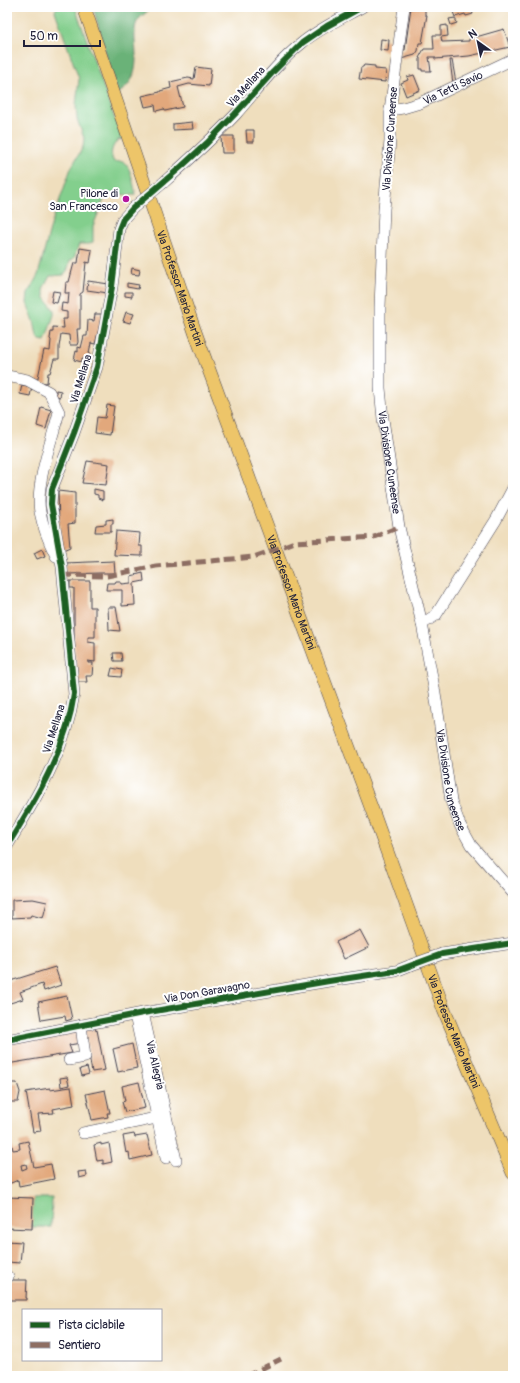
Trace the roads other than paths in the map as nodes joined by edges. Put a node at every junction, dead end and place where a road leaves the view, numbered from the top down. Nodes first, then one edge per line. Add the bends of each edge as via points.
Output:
1 (84, 7) edge
2 (362, 7) edge
3 (404, 7) edge
4 (513, 59) edge
5 (390, 110) junction
6 (7, 376) edge
7 (513, 488) edge
8 (62, 567) junction
9 (422, 624) junction
10 (12, 830) edge
11 (7, 846) edge
12 (513, 893) edge
13 (513, 943) edge
14 (139, 1014) junction
15 (81, 1025) junction
16 (7, 1040) edge
17 (69, 1060) dead end
18 (162, 1117) junction
19 (83, 1133) dead end
20 (171, 1159) dead end
21 (513, 1173) edge

1 - 21 main road, Via Professor Mario Martini via 196,332 444,1010
2 - 8 street, Via Mellana, bridge via 302,43 213,137 123,219 119,229 112,287 97,367 52,489 51,504
3 - 5 street, Via Divisione Cuneense
4 - 5 street, Via Tetti Savio via 420,103
5 - 9 street, Via Divisione Cuneense via 380,308 380,388 399,527
6 - 8 street via 27,380 49,392 59,412 40,482 40,511 50,542
7 - 9 street via 496,520 436,615
8 - 10 street, Via Mellana via 74,694 71,715 53,765
9 - 12 street, Via Divisione Cuneense via 451,801 471,845
10 - 11 street, Via Mellana
13 - 14 street, Via Don Garavagno, bridge via 442,954 396,971
14 - 15 street, Via Don Garavagno
14 - 18 street, Via Allegria
15 - 16 street, Via Don Garavagno
15 - 17 street via 86,1057
18 - 19 street
18 - 20 street, Via Allegria

